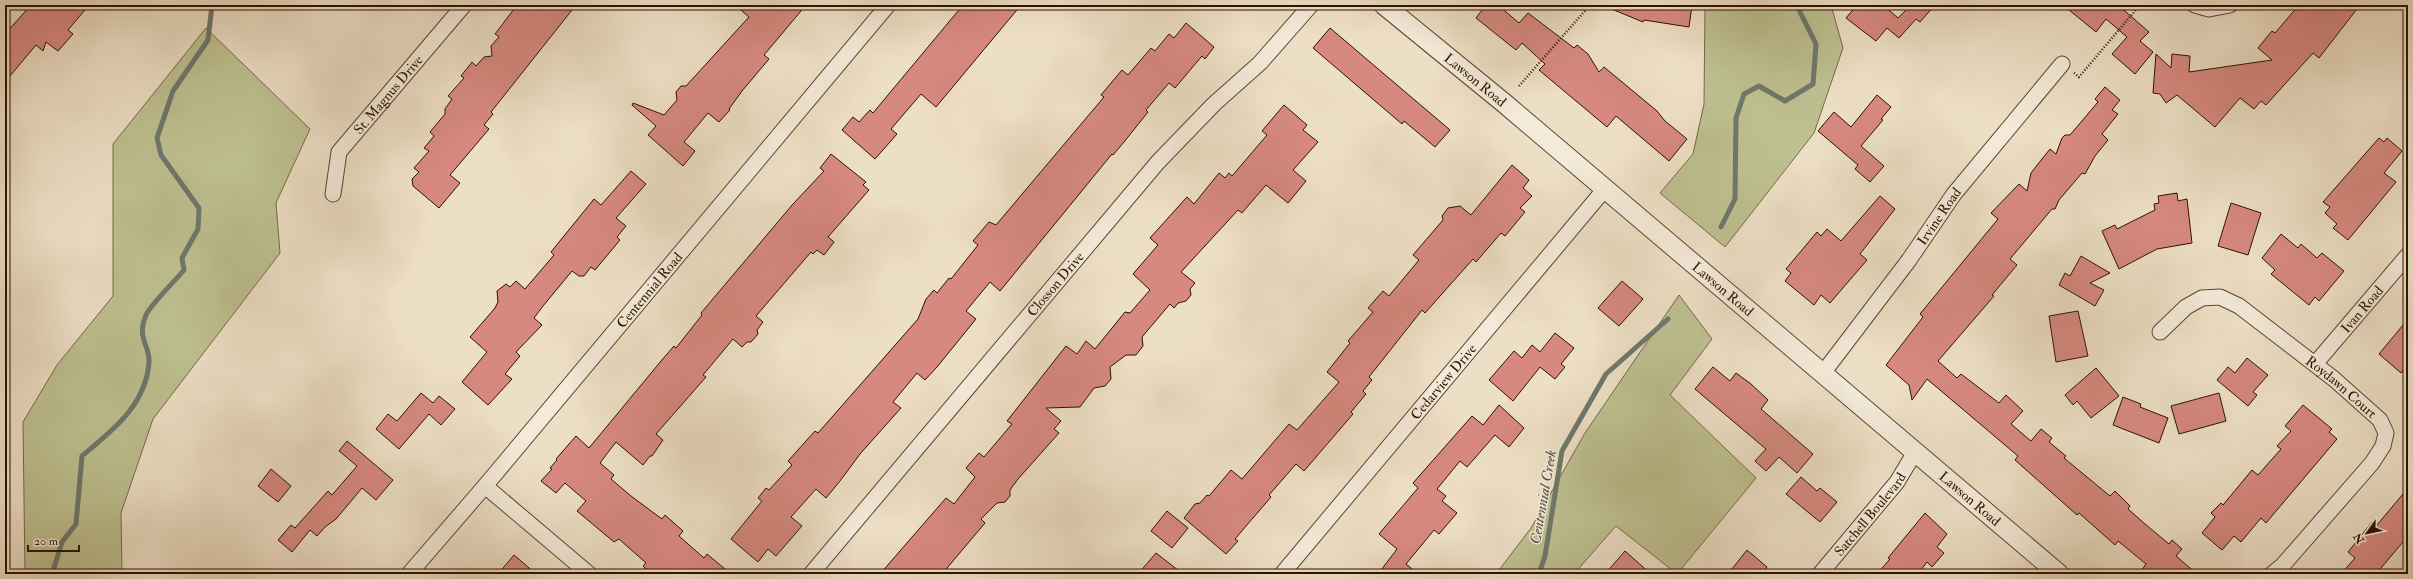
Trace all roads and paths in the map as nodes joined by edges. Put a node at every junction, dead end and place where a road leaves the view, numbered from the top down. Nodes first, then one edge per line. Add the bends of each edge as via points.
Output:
1 (464, 5) edge
2 (888, 5) edge
3 (1311, 5) edge
4 (1384, 5) edge
5 (1590, 5) edge
6 (2140, 5) edge
7 (2195, 5) edge
8 (2230, 5) edge
9 (2062, 64) joint
10 (1519, 86) dead end
11 (1604, 190) junction
12 (333, 194) dead end
13 (2408, 255) edge
14 (2160, 332) dead end
15 (2315, 364) junction
16 (1823, 373) junction
17 (1916, 452) junction
18 (485, 486) junction
19 (409, 574) edge
20 (589, 574) edge
21 (811, 574) edge
22 (1282, 574) edge
23 (1820, 574) edge
24 (2059, 574) edge
25 (2272, 574) edge

1 - 12 street, St. Magnus Drive via 339,152
2 - 18 street, Centennial Road
3 - 21 street, Closson Drive via 1260,63 1214,104 1158,162
4 - 11 street, Lawson Road via 1504,103
5 - 10 path
6 - 9 path via 2079,77
7 - 8 street via 2209,9
9 - 16 street, Irvine Road via 1954,194 1909,260
11 - 16 street, Lawson Road
11 - 22 street, Cedarview Drive
13 - 15 street, Ivan Road
14 - 15 street, Roydawn Court via 2186,307 2202,298 2220,297 2239,306
15 - 25 street, Roydawn Court via 2380,420 2386,433 2383,446 2372,463 2283,565
16 - 17 street, Lawson Road
17 - 23 street, Satchell Boulevard via 1897,482
17 - 24 street, Lawson Road
18 - 19 street, Centennial Road
18 - 20 street

